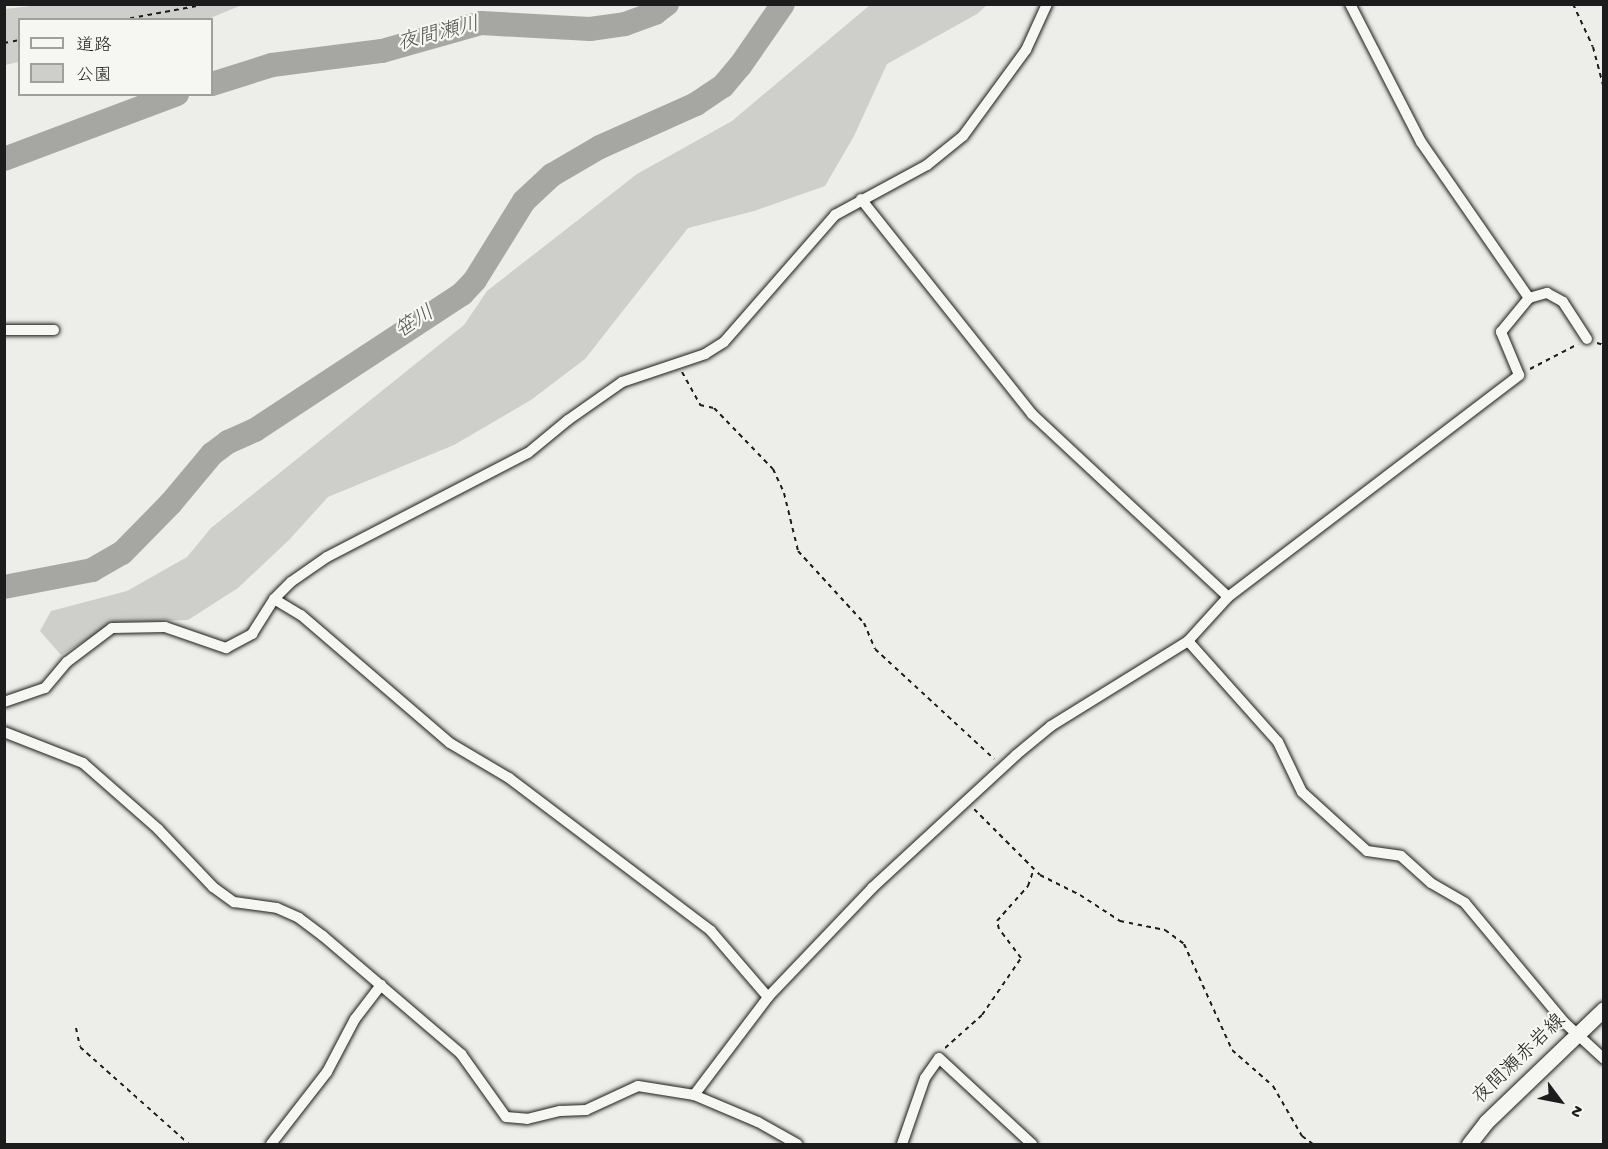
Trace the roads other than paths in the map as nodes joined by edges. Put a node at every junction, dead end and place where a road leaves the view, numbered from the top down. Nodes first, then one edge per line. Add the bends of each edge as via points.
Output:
1 (1047, 4) edge
2 (1350, 4) edge
3 (861, 199) junction
4 (1528, 298) junction
5 (4, 330) edge
6 (54, 330) dead end
7 (1587, 339) road end
8 (1228, 597) junction
9 (274, 599) junction
10 (1188, 641) junction
11 (4, 702) edge
12 (4, 732) edge
13 (381, 985) junction
14 (768, 997) junction
15 (1604, 1009) edge
16 (1576, 1034) junction
17 (1604, 1059) edge
18 (694, 1095) junction
19 (271, 1144) edge
20 (797, 1144) edge
21 (902, 1144) edge
22 (1032, 1144) edge
23 (1469, 1144) edge

1 - 3 street via 1026,50 963,136 927,165
2 - 4 street via 1421,142
3 - 8 street via 1032,414
3 - 9 street via 836,215 724,342 705,354 622,382 528,453 327,557
4 - 7 street via 1547,293 1563,302
4 - 8 street via 1501,332 1519,375
5 - 6 street
8 - 10 street
9 - 11 street via 252,634 226,648 165,627 112,628 67,662 45,688
9 - 14 street via 301,615 450,743 508,778 711,932
10 - 14 street via 1051,726 1002,767 872,888
10 - 16 street via 1278,742 1302,792 1367,851 1401,856 1431,883 1465,903
12 - 13 street via 83,764 158,829 213,887 234,902 277,908 299,918
13 - 18 street via 461,1054 506,1117 527,1119 586,1110 638,1086
13 - 19 street via 355,1019 327,1072
14 - 18 street
15 - 16 main road, 夜間瀬赤岩線
16 - 17 street
16 - 23 main road, 夜間瀬赤岩線 via 1486,1122
18 - 20 street via 758,1122
21 - 22 street via 925,1078 939,1058

